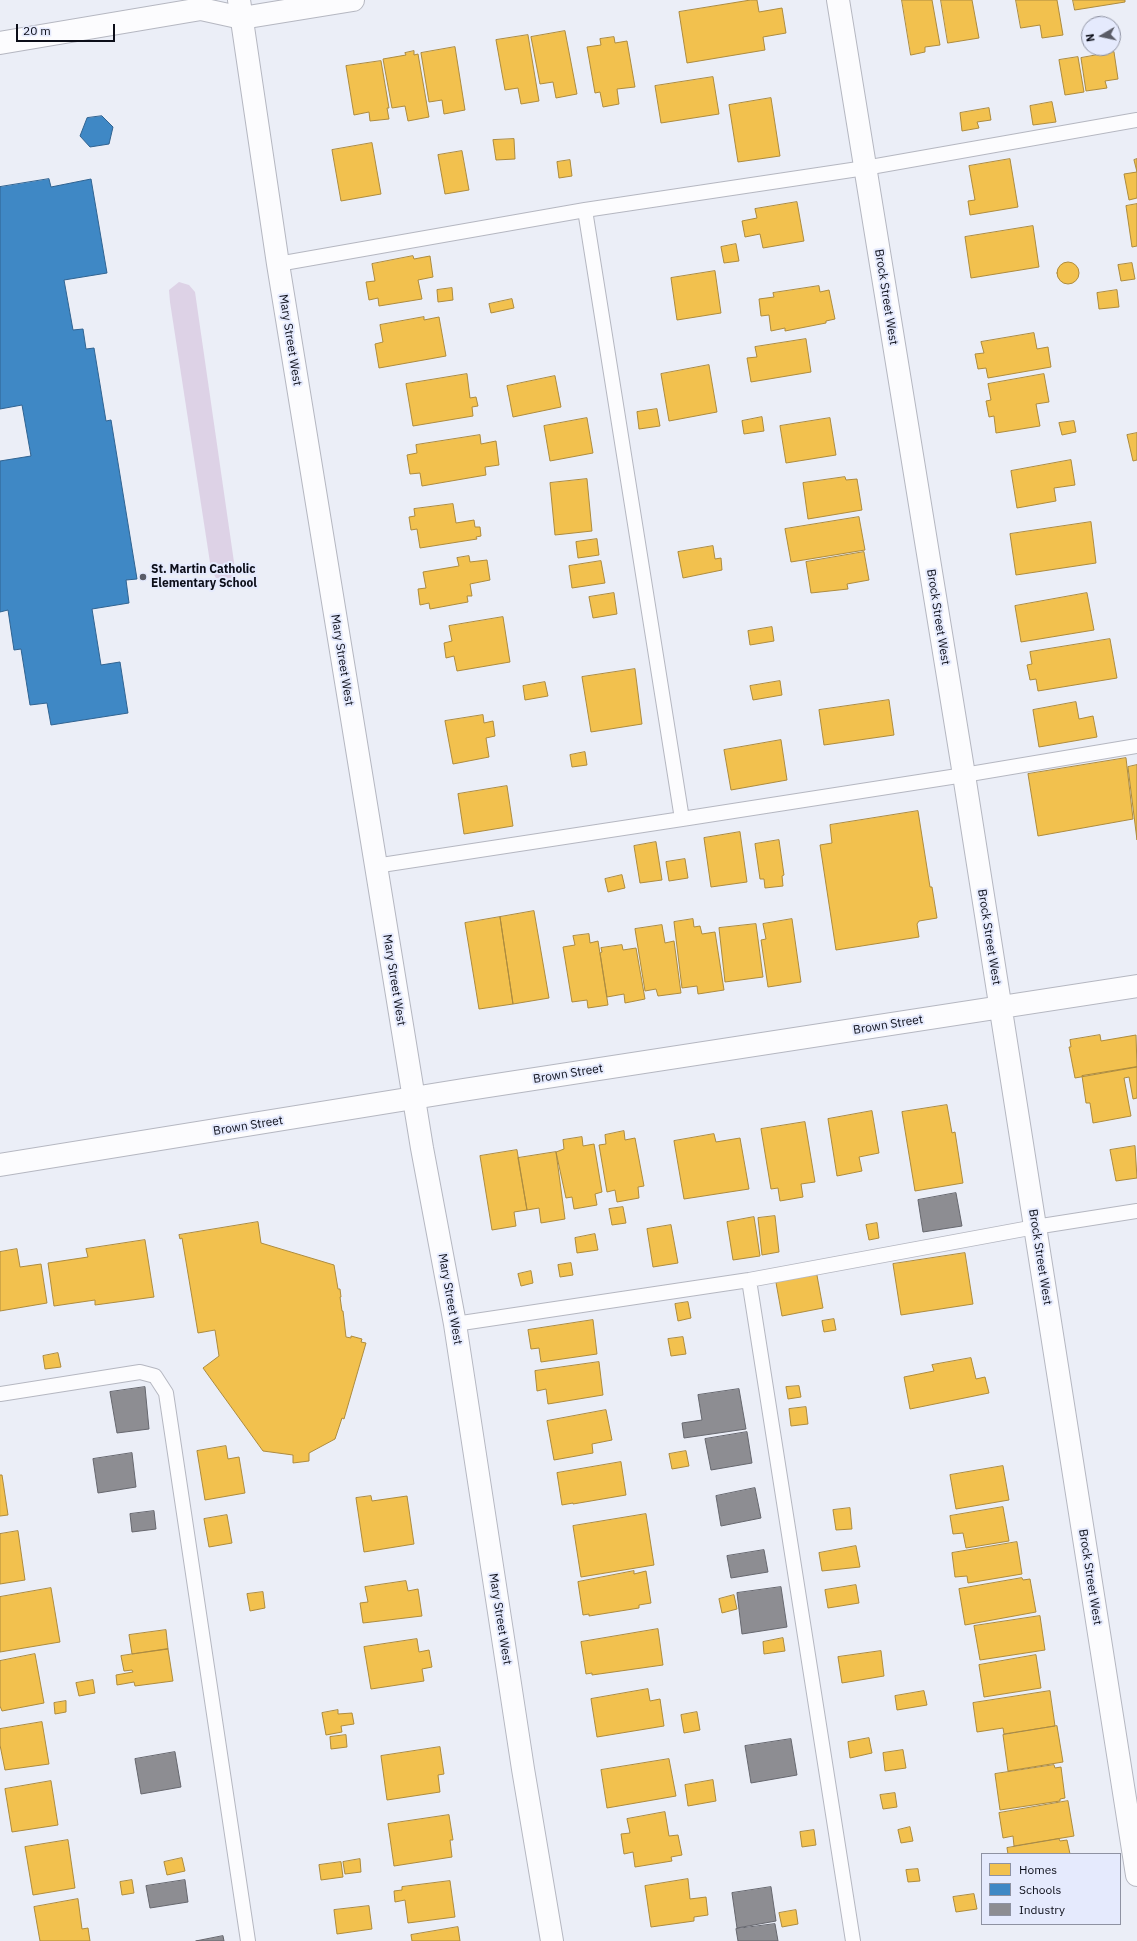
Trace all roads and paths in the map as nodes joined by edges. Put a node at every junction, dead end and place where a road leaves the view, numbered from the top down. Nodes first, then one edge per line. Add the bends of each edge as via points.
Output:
1 (354, 0) edge
2 (838, 0) edge
3 (240, 9) edge
4 (0, 43) edge
5 (1137, 120) edge
6 (865, 168) junction
7 (585, 210) junction
8 (278, 264) junction
9 (1137, 746) edge
10 (964, 775) junction
11 (682, 819) junction
12 (375, 866) junction
13 (1137, 986) edge
14 (1000, 1008) junction
15 (414, 1098) junction
16 (0, 1166) edge
17 (1137, 1211) edge
18 (1035, 1227) junction
19 (749, 1280) junction
20 (455, 1324) junction
21 (0, 1394) edge
22 (1137, 1874) edge
23 (248, 1941) edge
24 (552, 1941) edge
25 (853, 1941) edge

1 - 3 street
2 - 6 street, Brock Street West
3 - 4 street via 201,9
3 - 8 street, Mary Street West
5 - 6 lane
6 - 7 lane
6 - 10 street, Brock Street West
7 - 8 lane
7 - 11 lane
8 - 12 street, Mary Street West
9 - 10 lane
10 - 11 lane
10 - 14 street, Brock Street West
11 - 12 lane
12 - 15 street, Mary Street West
13 - 14 street, Brown Street
14 - 15 street, Brown Street
14 - 18 street, Brock Street West
15 - 16 street, Brown Street
15 - 20 street, Mary Street West
17 - 18 lane
18 - 19 lane
18 - 22 street, Brock Street West
19 - 20 lane
19 - 25 lane
20 - 24 street, Mary Street West
21 - 23 lane via 140,1372 155,1376 166,1394

